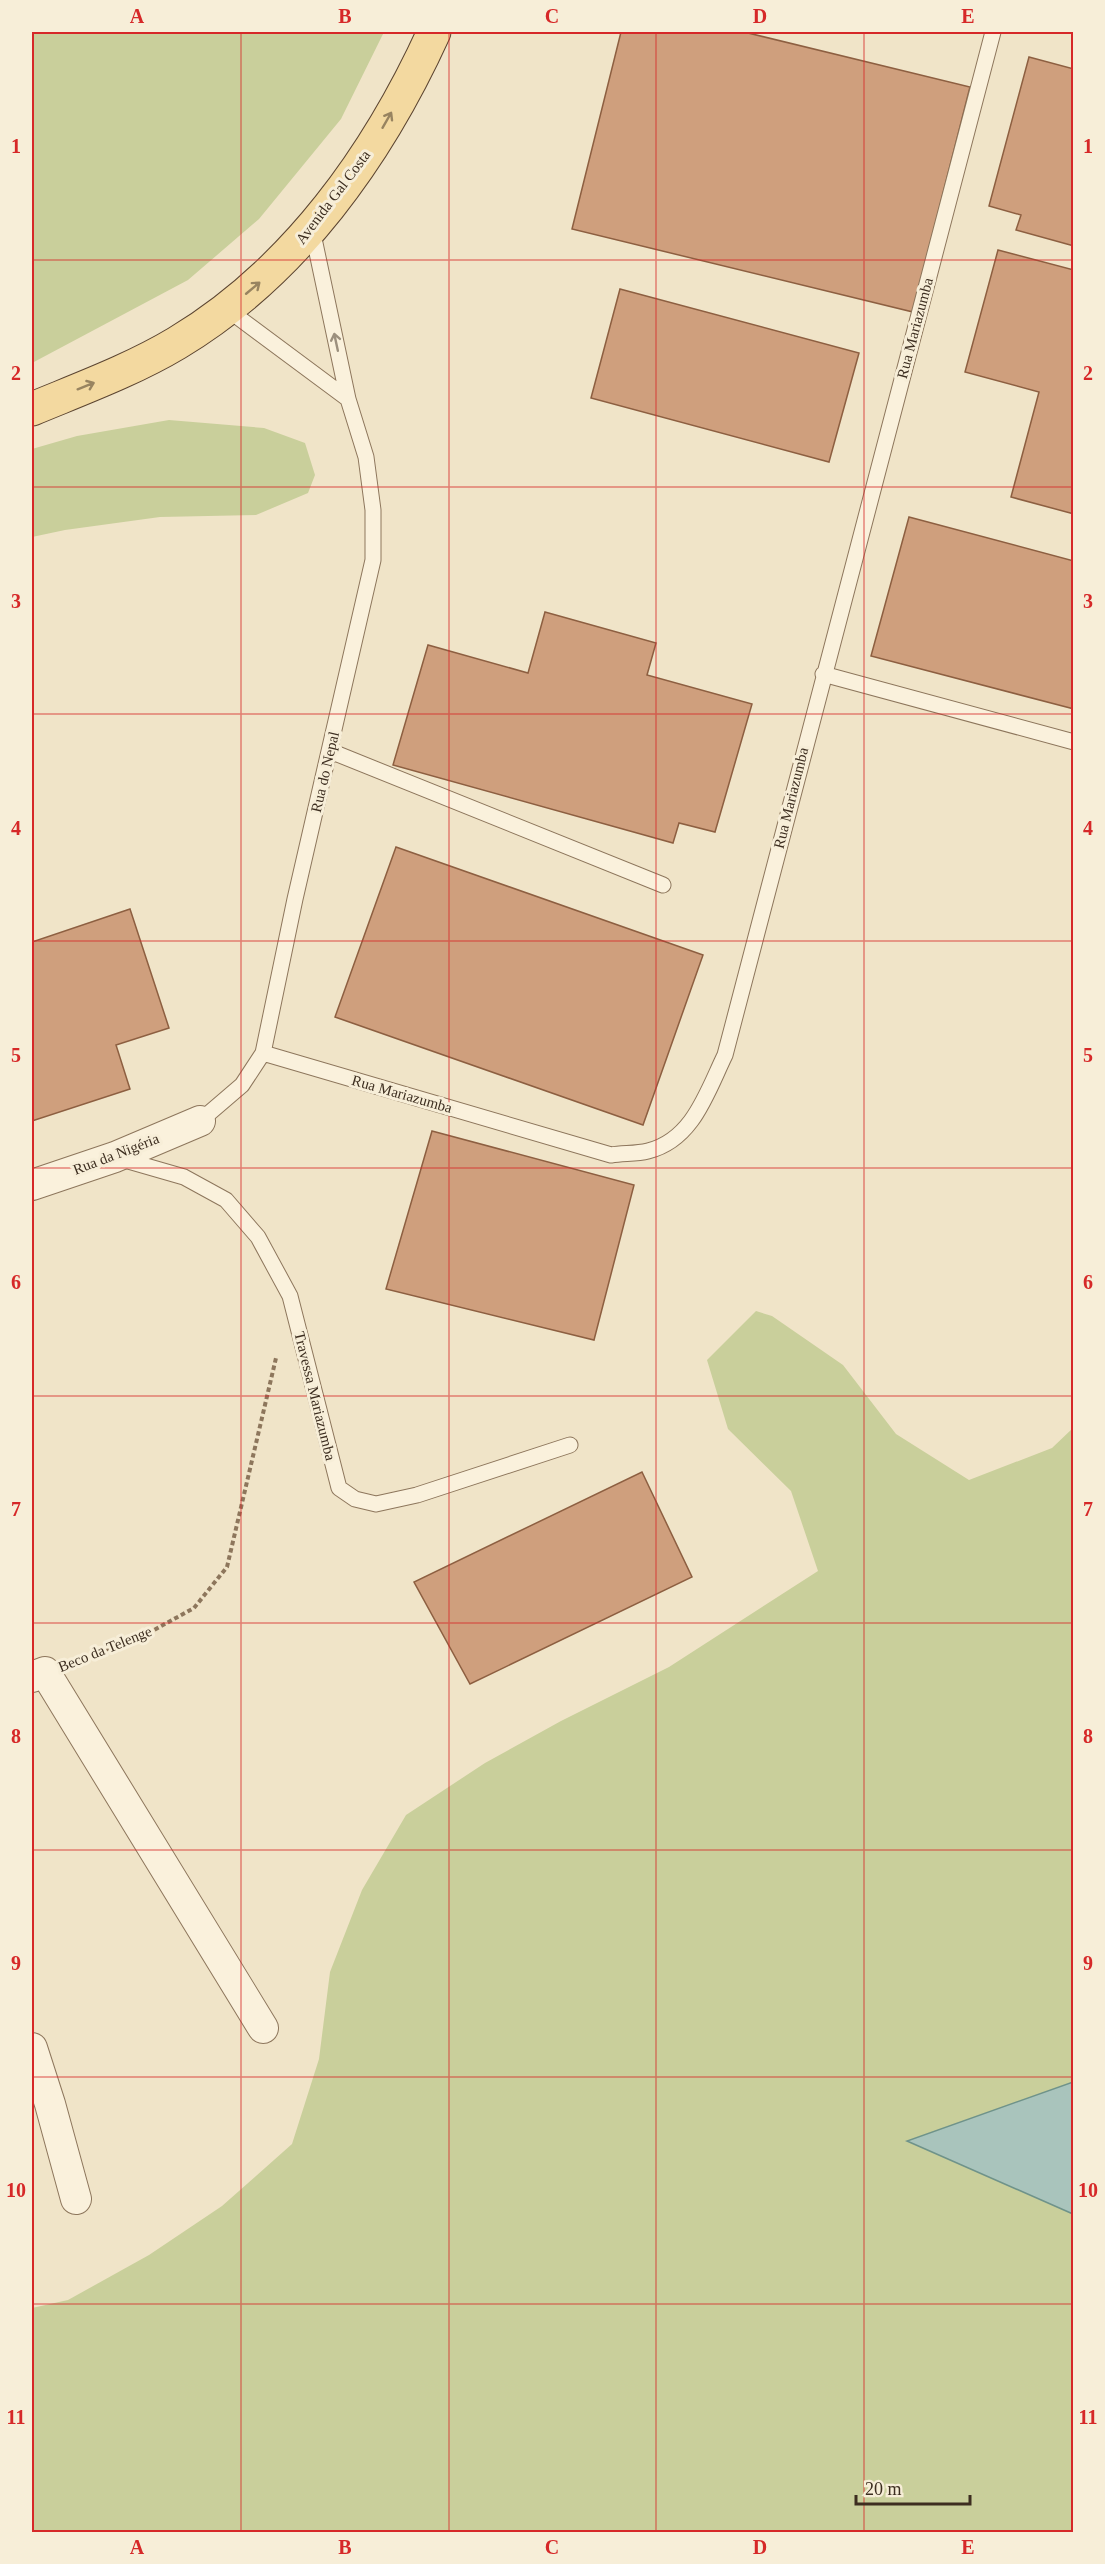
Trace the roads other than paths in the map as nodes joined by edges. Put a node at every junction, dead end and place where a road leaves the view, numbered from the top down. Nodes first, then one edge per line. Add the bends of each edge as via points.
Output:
1 (435, 32) edge
2 (993, 32) edge
3 (312, 229) junction
4 (227, 309) junction
5 (348, 399) junction
6 (32, 408) edge
7 (823, 674) junction
8 (1074, 742) edge
9 (330, 751) junction
10 (663, 885) dead end
11 (263, 1053) junction
12 (200, 1121) joint
13 (115, 1157) junction
14 (32, 1185) edge
15 (570, 1445) dead end
16 (38, 1675) edge
17 (262, 2028) dead end
18 (32, 2048) edge
19 (76, 2199) dead end

3 -> 1 main road, Avenida Gal Costa via 385,124
2 - 7 lane, Rua Mariazumba
4 -> 3 main road, Avenida Gal Costa via 273,271
5 -> 3 lane, Rua do Nepal
4 - 5 lane
6 -> 4 main road, Avenida Gal Costa via 176,344
5 - 9 lane, Rua do Nepal via 366,456 373,510 373,560
7 - 8 lane
7 - 11 lane, Rua Mariazumba via 724,1055 696,1117 677,1137 649,1150 610,1155
9 - 10 lane
9 - 11 lane, Rua do Nepal
11 - 12 lane, Rua do Nepal via 242,1085
12 - 13 street, Rua da Nigéria
13 - 14 street, Rua da Nigéria
13 - 15 lane, Travessa Mariazumba via 184,1177 226,1200 258,1237 290,1296 339,1488 355,1499 376,1504 417,1495
16 - 17 street
18 - 19 street

